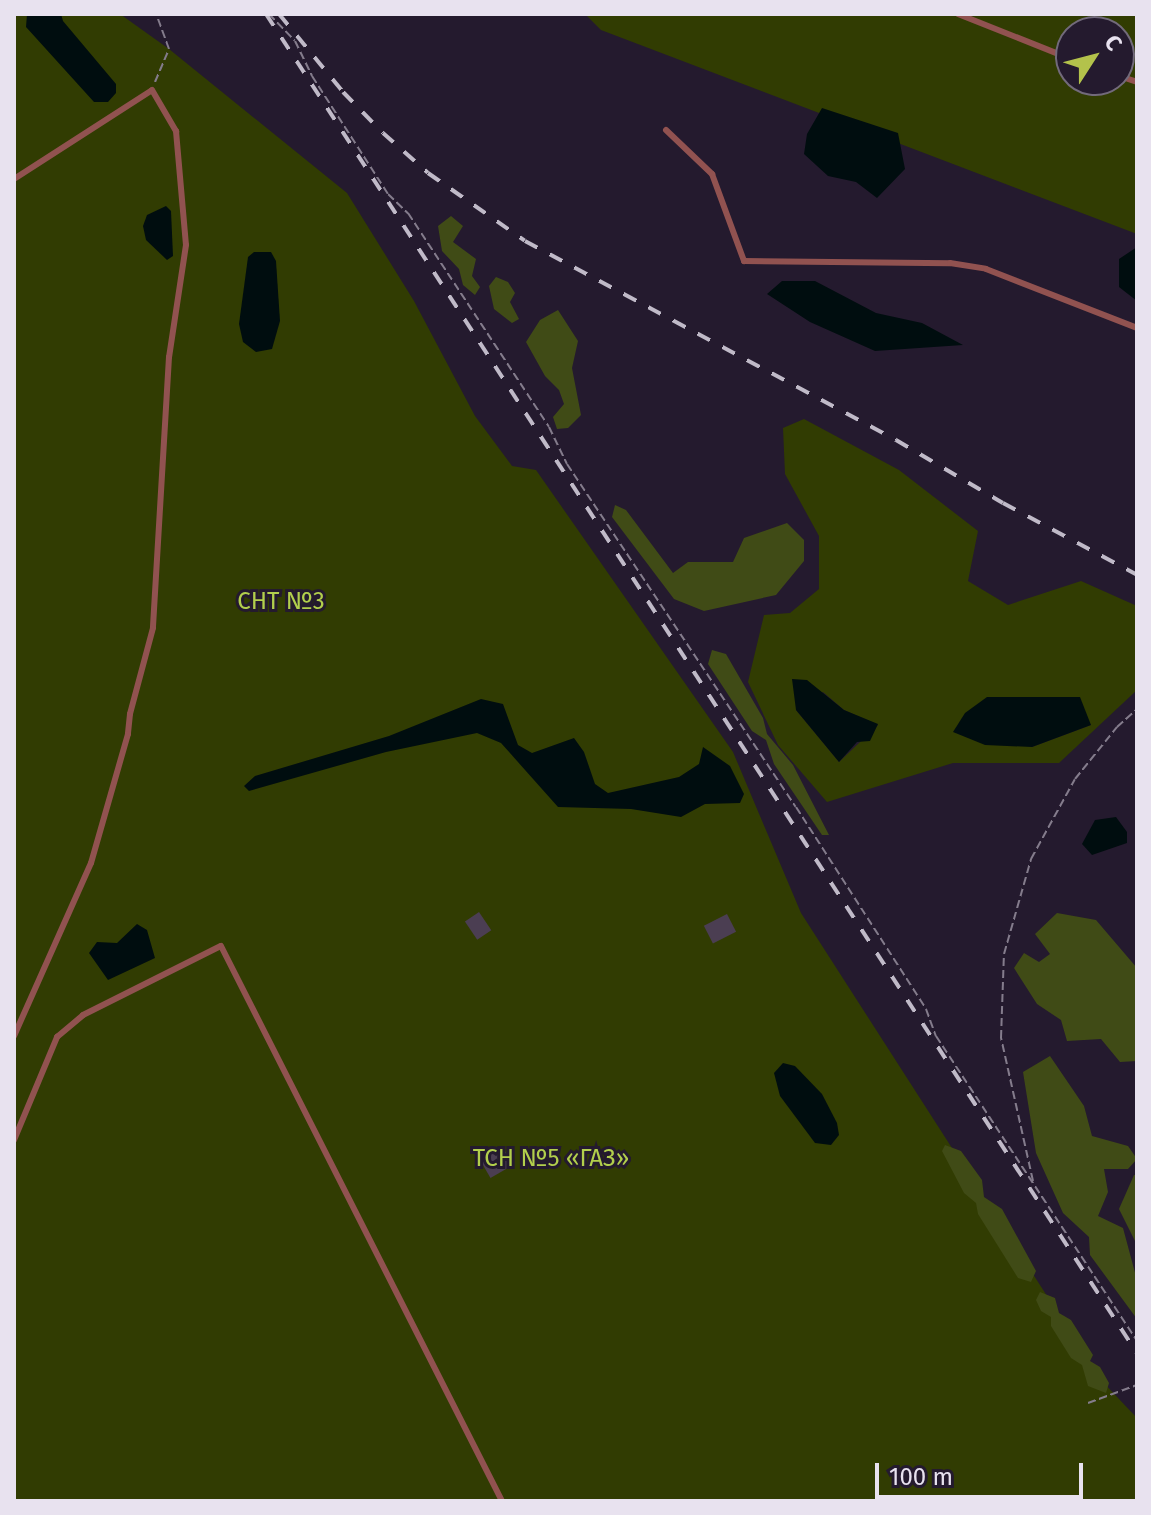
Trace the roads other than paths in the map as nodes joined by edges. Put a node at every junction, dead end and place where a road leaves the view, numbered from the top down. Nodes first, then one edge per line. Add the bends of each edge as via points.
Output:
1 (958, 14) edge
2 (1055, 53) edge
3 (666, 130) dead end
4 (14, 179) edge
5 (1137, 328) edge
6 (14, 1036) edge
7 (14, 1140) edge
8 (502, 1501) edge

1 - 2 lane
3 - 5 lane via 712,174 744,261 986,269
4 - 6 lane via 152,90 176,131 186,245 169,357 153,628 91,863
7 - 8 lane via 57,1037 83,1015 221,946

